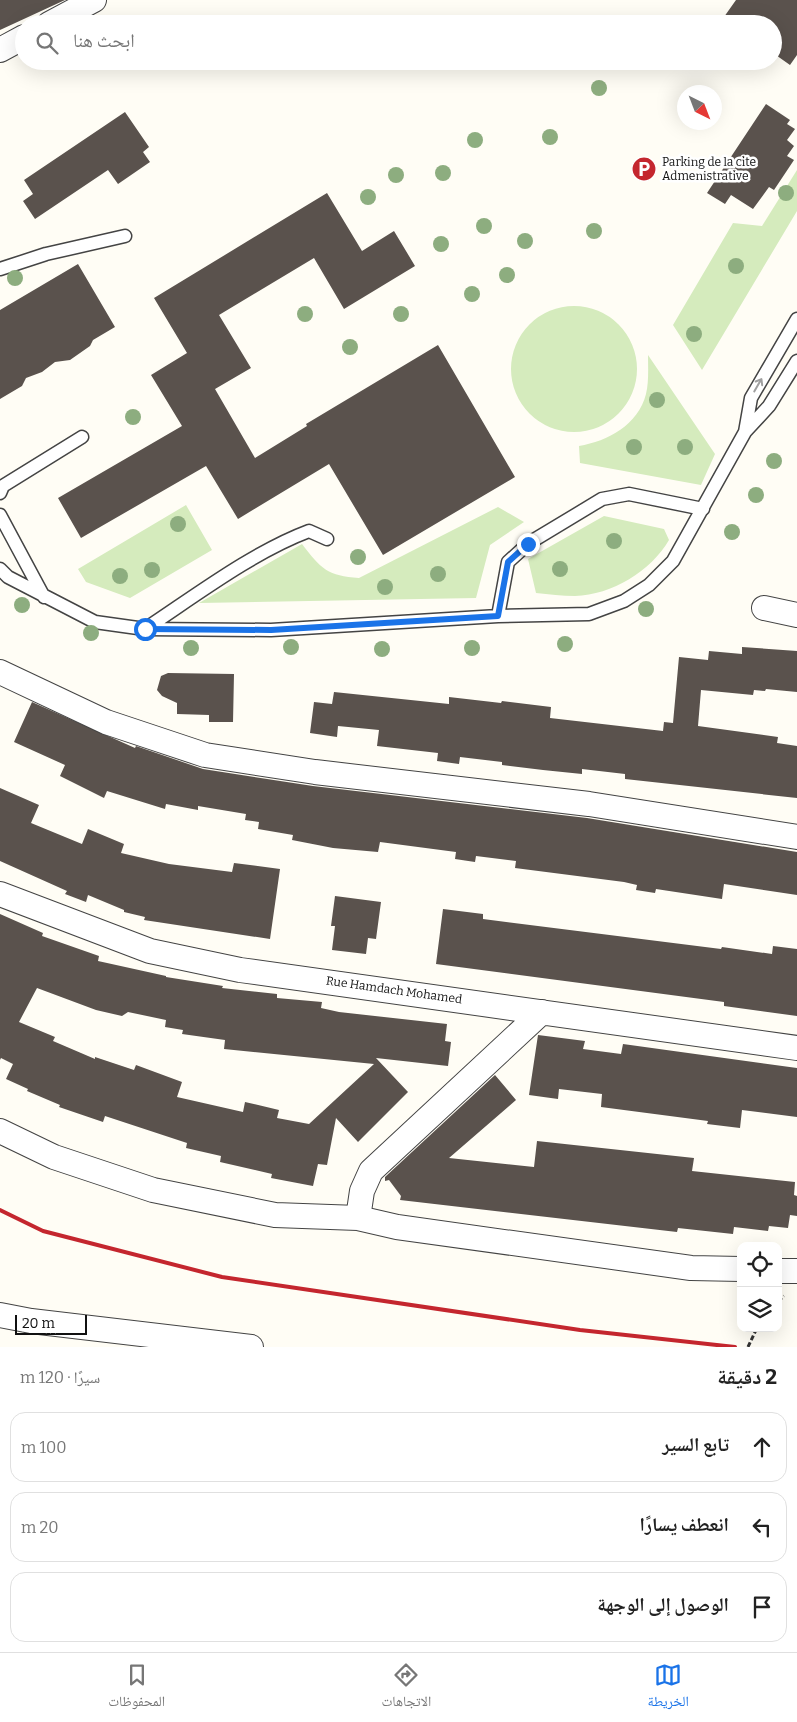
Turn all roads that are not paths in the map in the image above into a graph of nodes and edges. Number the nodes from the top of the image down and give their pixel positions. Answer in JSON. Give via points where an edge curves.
{"nodes":[{"id":1,"x":94,"y":0,"type":"edge"},
{"id":2,"x":66,"y":15,"type":"edge"},
{"id":3,"x":15,"y":42,"type":"edge"},
{"id":4,"x":0,"y":50,"type":"edge"},
{"id":5,"x":125,"y":236,"type":"dead end"},
{"id":6,"x":0,"y":270,"type":"edge"},
{"id":7,"x":797,"y":319,"type":"edge"},
{"id":8,"x":797,"y":361,"type":"edge"},
{"id":9,"x":746,"y":432,"type":"junction"},
{"id":10,"x":82,"y":437,"type":"dead end"},
{"id":11,"x":0,"y":493,"type":"edge"},
{"id":12,"x":703,"y":509,"type":"junction"},
{"id":13,"x":0,"y":515,"type":"edge"},
{"id":14,"x":327,"y":539,"type":"dead end"},
{"id":15,"x":0,"y":568,"type":"edge"},
{"id":16,"x":44,"y":597,"type":"junction"},
{"id":17,"x":764,"y":608,"type":"dead end"},
{"id":18,"x":498,"y":616,"type":"junction"},
{"id":19,"x":797,"y":616,"type":"edge"},
{"id":20,"x":145,"y":629,"type":"junction"},
{"id":21,"x":0,"y":672,"type":"edge"},
{"id":22,"x":797,"y":837,"type":"edge"},
{"id":23,"x":0,"y":894,"type":"edge"},
{"id":24,"x":542,"y":1012,"type":"junction"},
{"id":25,"x":797,"y":1048,"type":"edge"},
{"id":26,"x":0,"y":1131,"type":"edge"},
{"id":27,"x":358,"y":1218,"type":"junction"},
{"id":28,"x":737,"y":1269,"type":"edge"},
{"id":29,"x":782,"y":1270,"type":"edge"},
{"id":30,"x":797,"y":1271,"type":"edge"},
{"id":31,"x":0,"y":1315,"type":"edge"},
{"id":32,"x":125,"y":1340,"type":"edge"},
{"id":33,"x":251,"y":1347,"type":"edge"}],
"edges":[{"from":1,"to":2,"type":"street"},
{"from":3,"to":4,"type":"street"},
{"from":5,"to":6,"type":"lane","via":[[46,254]]},
{"from":9,"to":7,"type":"lane","one_way":true,"via":[[751,398]]},
{"from":8,"to":9,"type":"lane","via":[[769,406]]},
{"from":9,"to":12,"type":"lane"},
{"from":10,"to":11,"type":"lane","via":[[3,486]]},
{"from":12,"to":18,"type":"lane","via":[[673,561],[649,585],[624,601],[589,614]]},
{"from":12,"to":18,"type":"lane","via":[[629,494],[602,499],[528,544],[508,562]]},
{"from":13,"to":16,"type":"lane"},
{"from":14,"to":20,"type":"lane","via":[[309,531],[290,538]]},
{"from":15,"to":16,"type":"lane","via":[[8,577]]},
{"from":16,"to":20,"type":"lane","via":[[95,622]]},
{"from":17,"to":19,"type":"street"},
{"from":18,"to":20,"type":"lane","via":[[271,630]]},
{"from":21,"to":22,"type":"street","via":[[106,722],[205,755],[316,772],[589,804]]},
{"from":23,"to":24,"type":"street","name":"Rue Hamdach Mohamed","via":[[150,952],[240,970]]},
{"from":24,"to":25,"type":"street","name":"Rue Hamdach Mohamed"},
{"from":24,"to":27,"type":"street","via":[[371,1171],[362,1191]]},
{"from":26,"to":27,"type":"street","via":[[54,1157],[153,1190],[275,1215]]},
{"from":27,"to":28,"type":"street","via":[[397,1227],[691,1268]]},
{"from":29,"to":30,"type":"street"},
{"from":31,"to":32,"type":"street"},
{"from":32,"to":33,"type":"street"}]}
